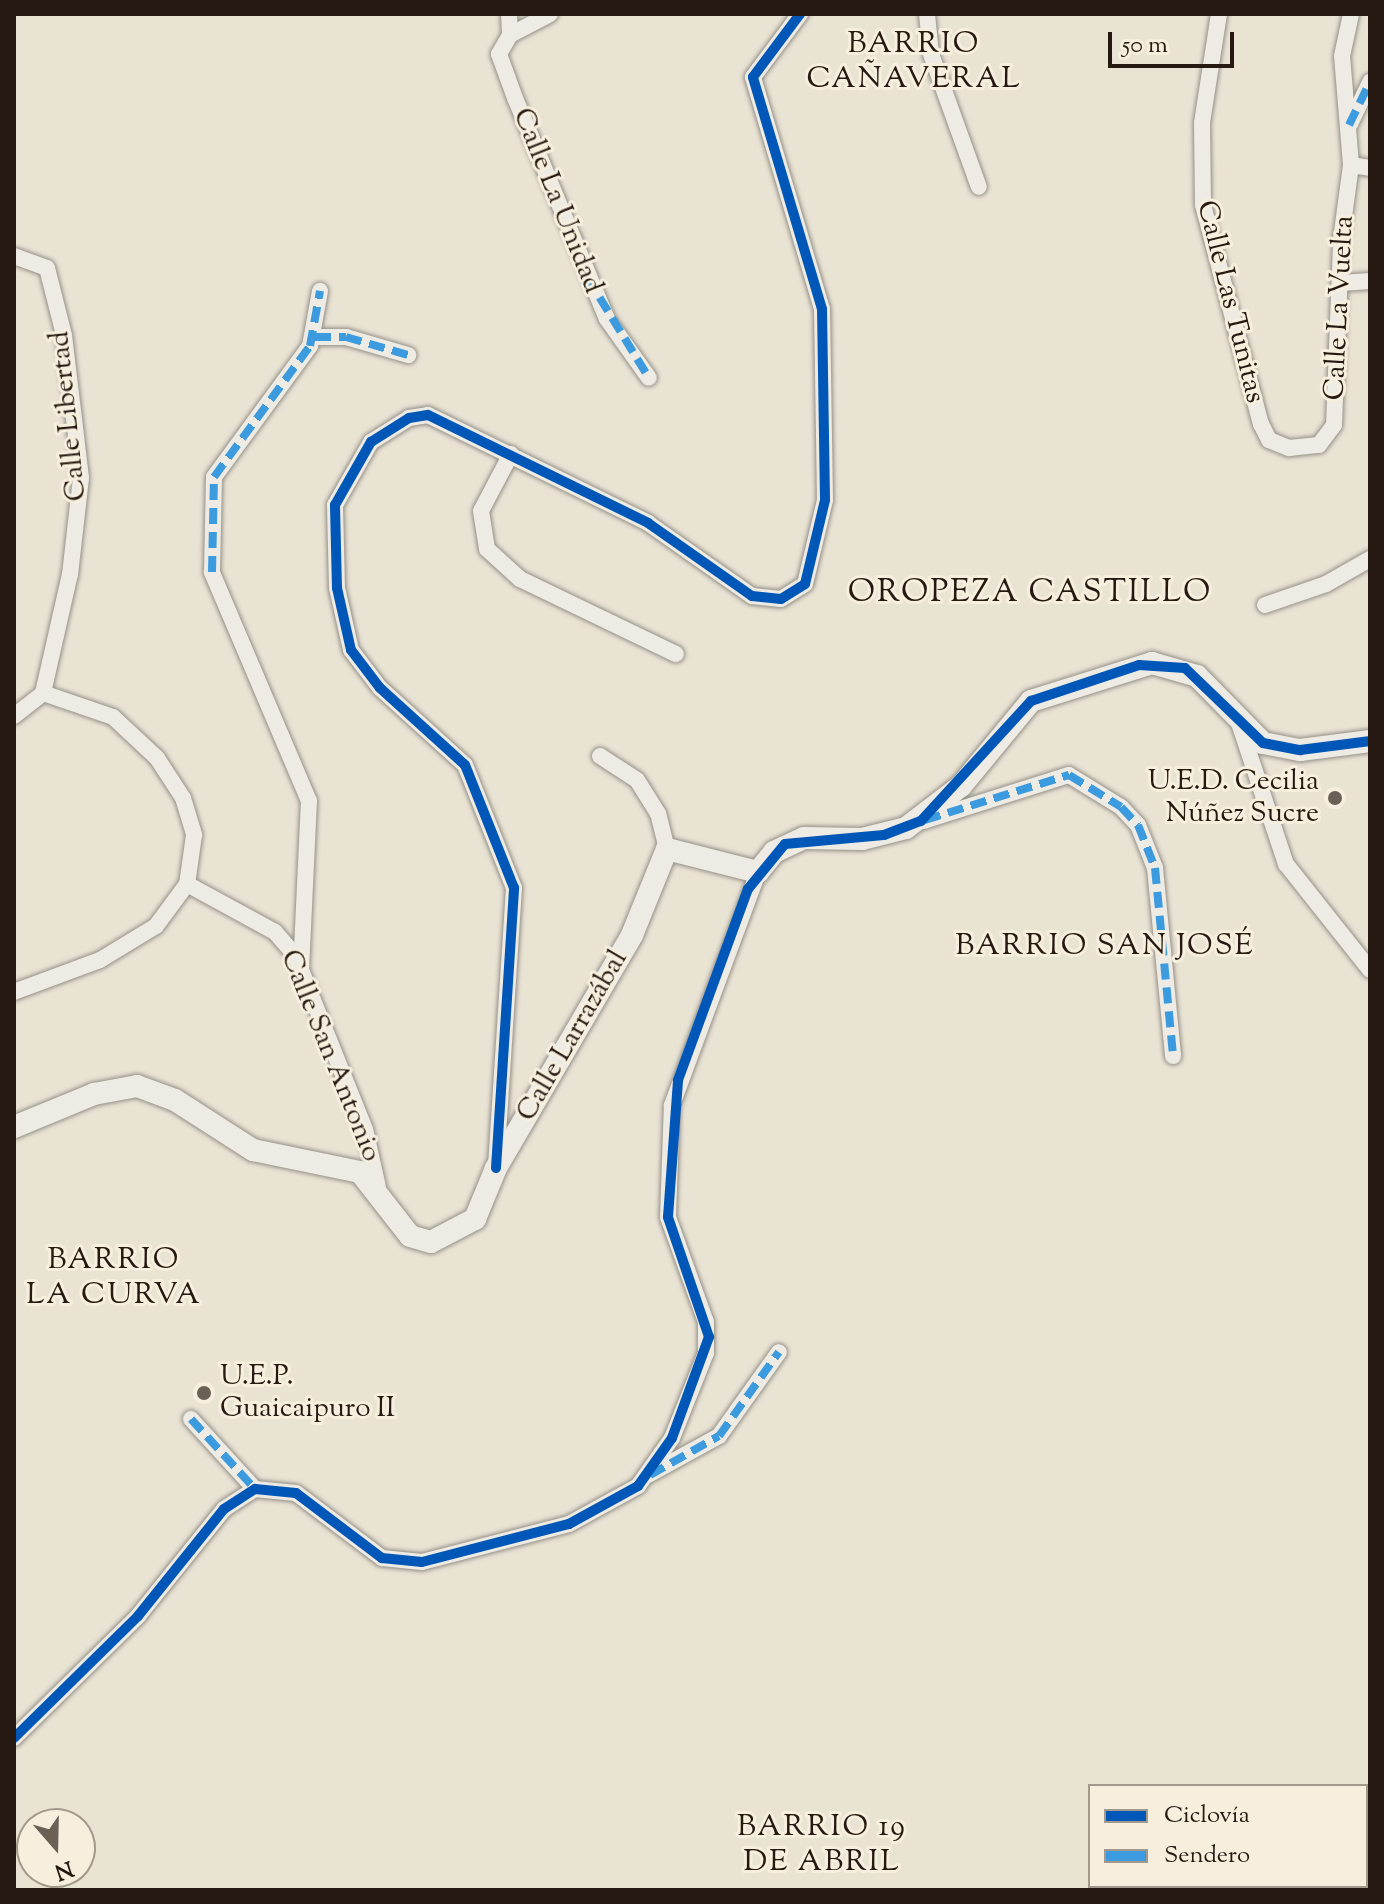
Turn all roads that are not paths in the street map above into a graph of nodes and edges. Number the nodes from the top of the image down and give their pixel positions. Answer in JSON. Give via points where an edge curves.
{"nodes":[{"id":1,"x":509,"y":14,"type":"edge"},
{"id":2,"x":550,"y":14,"type":"edge"},
{"id":3,"x":800,"y":14,"type":"edge"},
{"id":4,"x":927,"y":14,"type":"edge"},
{"id":5,"x":1219,"y":14,"type":"edge"},
{"id":6,"x":1351,"y":14,"type":"edge"},
{"id":7,"x":510,"y":35,"type":"junction"},
{"id":8,"x":1370,"y":82,"type":"edge"},
{"id":9,"x":1349,"y":125,"type":"junction"},
{"id":10,"x":1351,"y":165,"type":"junction"},
{"id":11,"x":1370,"y":168,"type":"edge"},
{"id":12,"x":979,"y":187,"type":"dead end"},
{"id":13,"x":14,"y":256,"type":"edge"},
{"id":14,"x":1370,"y":281,"type":"edge"},
{"id":15,"x":1341,"y":283,"type":"junction"},
{"id":16,"x":320,"y":291,"type":"dead end"},
{"id":17,"x":315,"y":337,"type":"junction"},
{"id":18,"x":408,"y":355,"type":"dead end"},
{"id":19,"x":649,"y":378,"type":"dead end"},
{"id":20,"x":1319,"y":445,"type":"joint"},
{"id":21,"x":511,"y":454,"type":"junction"},
{"id":22,"x":1370,"y":559,"type":"edge"},
{"id":23,"x":1265,"y":605,"type":"dead end"},
{"id":24,"x":676,"y":654,"type":"dead end"},
{"id":25,"x":43,"y":693,"type":"junction"},
{"id":26,"x":14,"y":716,"type":"edge"},
{"id":27,"x":1238,"y":720,"type":"junction"},
{"id":28,"x":1370,"y":741,"type":"edge"},
{"id":29,"x":600,"y":756,"type":"dead end"},
{"id":30,"x":921,"y":821,"type":"junction"},
{"id":31,"x":667,"y":849,"type":"junction"},
{"id":32,"x":758,"y":872,"type":"junction"},
{"id":33,"x":187,"y":884,"type":"junction"},
{"id":34,"x":301,"y":970,"type":"junction"},
{"id":35,"x":1370,"y":970,"type":"edge"},
{"id":36,"x":14,"y":992,"type":"edge"},
{"id":37,"x":1173,"y":1056,"type":"dead end"},
{"id":38,"x":14,"y":1127,"type":"edge"},
{"id":39,"x":496,"y":1168,"type":"junction"},
{"id":40,"x":378,"y":1187,"type":"junction"},
{"id":41,"x":779,"y":1352,"type":"dead end"},
{"id":42,"x":191,"y":1419,"type":"dead end"},
{"id":43,"x":646,"y":1476,"type":"junction"},
{"id":44,"x":255,"y":1489,"type":"junction"},
{"id":45,"x":14,"y":1738,"type":"edge"}],
"edges":[{"from":1,"to":7,"type":"street","name":"Calle La Unidad"},
{"from":2,"to":7,"type":"street"},
{"from":3,"to":21,"type":"street","via":[[753,77],[822,309],[825,500],[818,556],[805,584],[781,599],[752,596],[648,523]]},
{"from":4,"to":12,"type":"street","via":[[931,54]]},
{"from":5,"to":20,"type":"street","name":"Calle Las Tunitas","via":[[1200,151],[1215,267],[1269,440],[1278,447]]},
{"from":6,"to":9,"type":"street","name":"Calle La Vuelta","via":[[1342,56]]},
{"from":7,"to":19,"type":"street","name":"Calle La Unidad","via":[[499,54],[587,277]]},
{"from":8,"to":9,"type":"street"},
{"from":9,"to":10,"type":"street","name":"Calle La Vuelta"},
{"from":10,"to":11,"type":"street"},
{"from":10,"to":15,"type":"street","name":"Calle La Vuelta"},
{"from":13,"to":25,"type":"street","name":"Calle Libertad","via":[[47,268],[64,335],[81,478],[70,574]]},
{"from":14,"to":15,"type":"street"},
{"from":15,"to":20,"type":"street","name":"Calle La Vuelta","via":[[1334,425]]},
{"from":16,"to":17,"type":"street"},
{"from":17,"to":18,"type":"street","via":[[346,337]]},
{"from":17,"to":34,"type":"street","via":[[214,477],[212,572],[309,801]]},
{"from":21,"to":24,"type":"street","via":[[481,511],[487,549],[520,579]]},
{"from":21,"to":39,"type":"street","via":[[442,418],[409,418],[371,442],[348,472],[332,530],[351,650],[380,688],[465,765],[507,862],[516,912]]},
{"from":22,"to":23,"type":"street"},
{"from":25,"to":26,"type":"street"},
{"from":25,"to":33,"type":"street","via":[[113,717],[157,758],[189,814]]},
{"from":27,"to":28,"type":"street","via":[[1263,743],[1300,750]]},
{"from":27,"to":30,"type":"street","via":[[1185,668],[1152,663],[1100,674],[1031,701]]},
{"from":27,"to":35,"type":"street","via":[[1286,864]]},
{"from":29,"to":31,"type":"street","via":[[637,780],[658,813]]},
{"from":30,"to":32,"type":"street","via":[[862,839],[804,838],[785,844]]},
{"from":30,"to":37,"type":"street","via":[[1069,775],[1121,807],[1149,845],[1155,868]]},
{"from":31,"to":32,"type":"street"},
{"from":31,"to":39,"type":"street","name":"Calle Larrazábal","via":[[632,935]]},
{"from":32,"to":43,"type":"street","via":[[672,1105],[668,1217],[709,1337],[672,1438]]},
{"from":33,"to":34,"type":"street","name":"Calle San Antonio","via":[[275,932]]},
{"from":33,"to":36,"type":"street","via":[[137,940]]},
{"from":34,"to":40,"type":"street","name":"Calle San Antonio","via":[[365,1129]]},
{"from":38,"to":40,"type":"street","via":[[94,1094],[137,1086],[175,1100],[253,1150],[342,1166]]},
{"from":39,"to":40,"type":"street","name":"Calle Larrazábal","via":[[475,1219],[431,1242],[400,1226]]},
{"from":41,"to":43,"type":"street","via":[[719,1436]]},
{"from":42,"to":44,"type":"street"},
{"from":43,"to":44,"type":"street","via":[[615,1503],[569,1524],[422,1562],[382,1558],[296,1493]]},
{"from":44,"to":45,"type":"street","via":[[209,1524],[138,1616]]}]}
